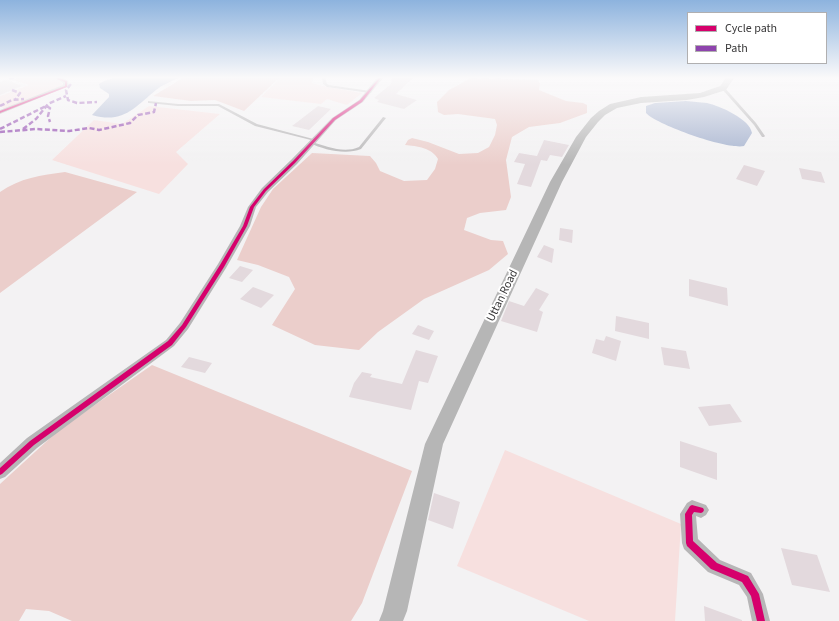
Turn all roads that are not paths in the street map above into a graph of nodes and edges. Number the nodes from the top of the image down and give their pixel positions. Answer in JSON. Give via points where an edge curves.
{"nodes":[{"id":1,"x":13,"y":107,"type":"edge"},
{"id":2,"x":222,"y":107,"type":"edge"},
{"id":3,"x":353,"y":107,"type":"edge"},
{"id":4,"x":613,"y":107,"type":"edge"},
{"id":5,"x":743,"y":107,"type":"edge"},
{"id":6,"x":0,"y":112,"type":"edge"},
{"id":7,"x":384,"y":118,"type":"dead end"},
{"id":8,"x":763,"y":136,"type":"dead end"},
{"id":9,"x":314,"y":142,"type":"junction"},
{"id":10,"x":0,"y":472,"type":"edge"},
{"id":11,"x":701,"y":510,"type":"dead end"},
{"id":12,"x":391,"y":621,"type":"edge"},
{"id":13,"x":761,"y":621,"type":"edge"}],
"edges":[{"from":1,"to":6,"type":"street"},
{"from":2,"to":9,"type":"lane","via":[[256,126]]},
{"from":3,"to":9,"type":"street","via":[[334,119]]},
{"from":4,"to":12,"type":"main road","name":"Uttan Road","via":[[602,114],[577,143],[556,182],[434,444]]},
{"from":5,"to":8,"type":"lane"},
{"from":7,"to":9,"type":"lane","via":[[356,150],[346,152]]},
{"from":9,"to":10,"type":"street","via":[[265,190],[252,207],[245,226],[222,266],[184,326],[170,343],[32,443]]},
{"from":11,"to":13,"type":"street","via":[[692,508],[688,514],[690,543],[714,566],[745,579],[755,594]]}]}
